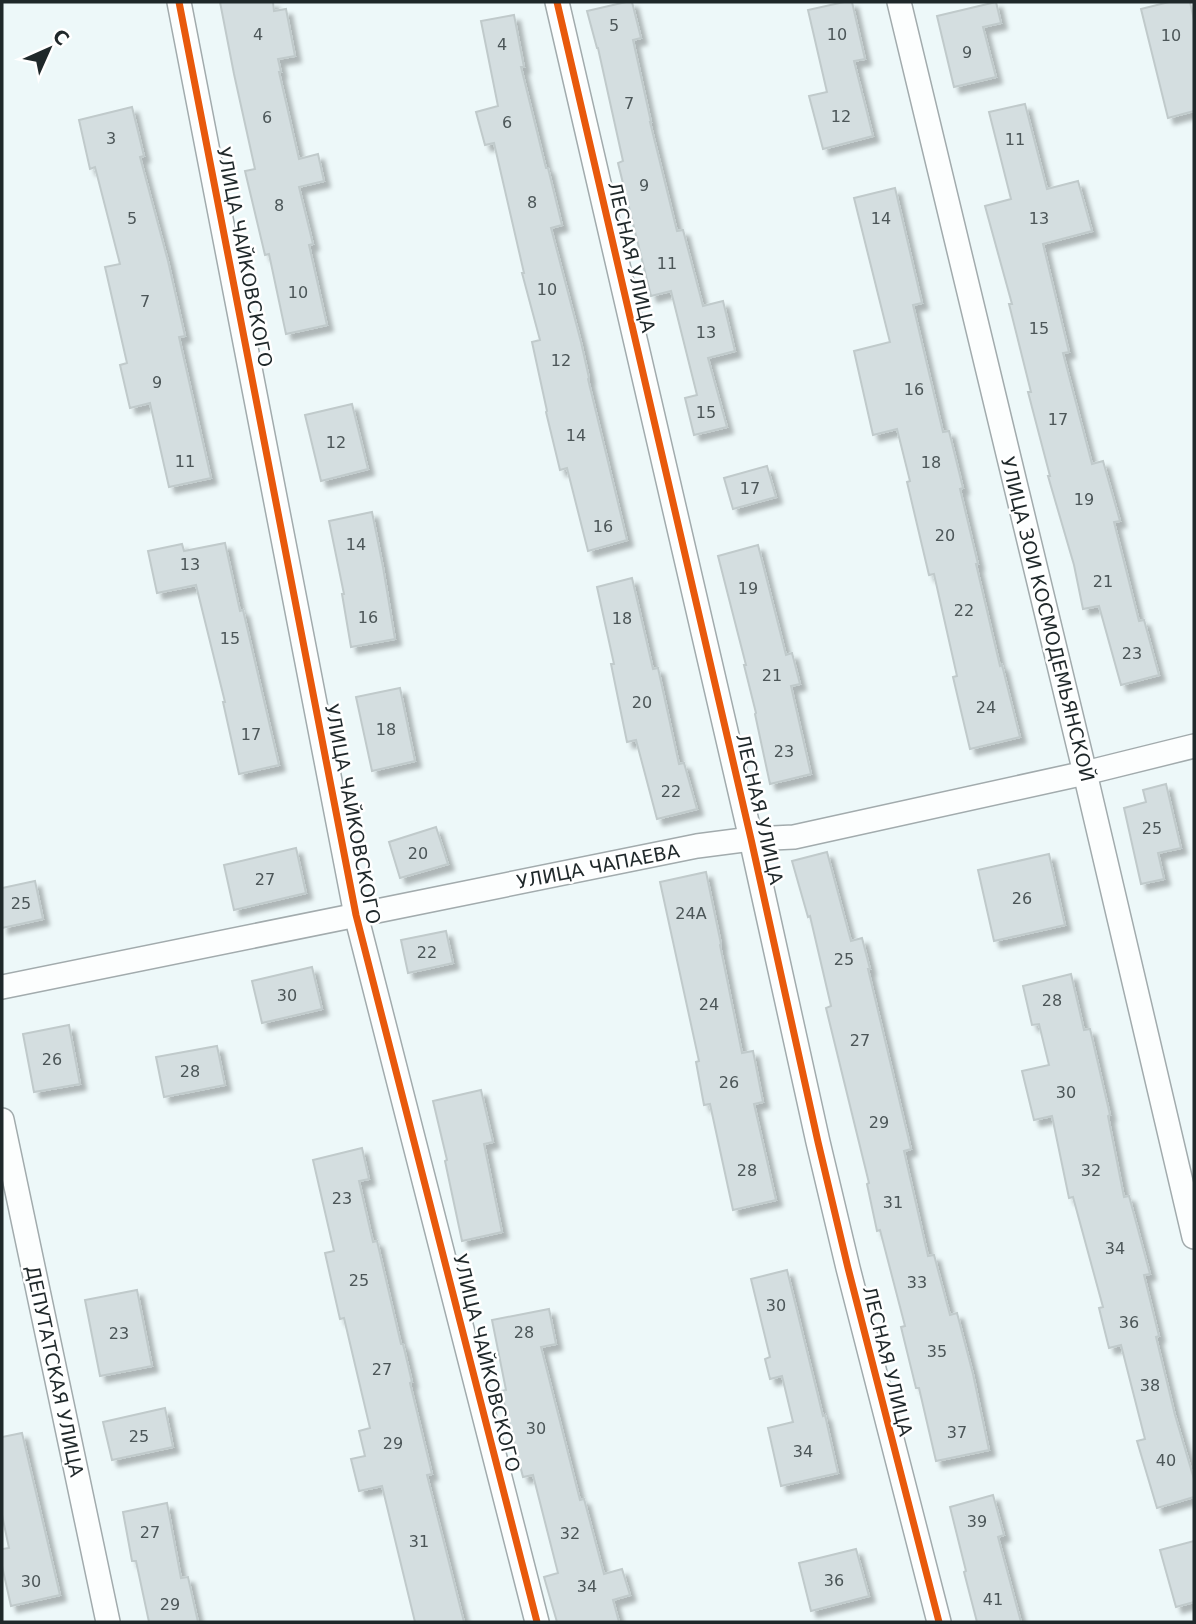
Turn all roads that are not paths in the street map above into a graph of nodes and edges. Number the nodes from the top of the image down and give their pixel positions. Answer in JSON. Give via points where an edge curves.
{"nodes":[{"id":1,"x":179,"y":2,"type":"edge"},
{"id":2,"x":557,"y":2,"type":"edge"},
{"id":3,"x":899,"y":2,"type":"edge"},
{"id":4,"x":1194,"y":746,"type":"edge"},
{"id":5,"x":1085,"y":773,"type":"junction"},
{"id":6,"x":751,"y":839,"type":"junction"},
{"id":7,"x":356,"y":915,"type":"junction"},
{"id":8,"x":2,"y":987,"type":"edge"},
{"id":9,"x":2,"y":1120,"type":"edge"},
{"id":10,"x":1194,"y":1237,"type":"edge"},
{"id":11,"x":108,"y":1622,"type":"edge"},
{"id":12,"x":537,"y":1622,"type":"edge"},
{"id":13,"x":939,"y":1622,"type":"edge"}],
"edges":[{"from":1,"to":7,"type":"street","name":"УЛИЦА ЧАЙКОВСКОГО"},
{"from":2,"to":6,"type":"street","name":"ЛЕСНАЯ УЛИЦА"},
{"from":3,"to":5,"type":"street","name":"УЛИЦА ЗОИ КОСМОДЕМЬЯНСКОЙ"},
{"from":4,"to":5,"type":"street","name":"УЛИЦА ЧАПАЕВА"},
{"from":5,"to":6,"type":"street","name":"УЛИЦА ЧАПАЕВА","via":[[794,837]]},
{"from":5,"to":10,"type":"street","name":"УЛИЦА ЗОИ КОСМОДЕМЬЯНСКОЙ"},
{"from":6,"to":7,"type":"street","name":"УЛИЦА ЧАПАЕВА"},
{"from":6,"to":13,"type":"street","name":"ЛЕСНАЯ УЛИЦА","via":[[839,1231]]},
{"from":7,"to":8,"type":"street","name":"УЛИЦА ЧАПАЕВА"},
{"from":7,"to":12,"type":"street","name":"УЛИЦА ЧАЙКОВСКОГО"},
{"from":9,"to":11,"type":"street","name":"ДЕПУТАТСКАЯ УЛИЦА"}]}
